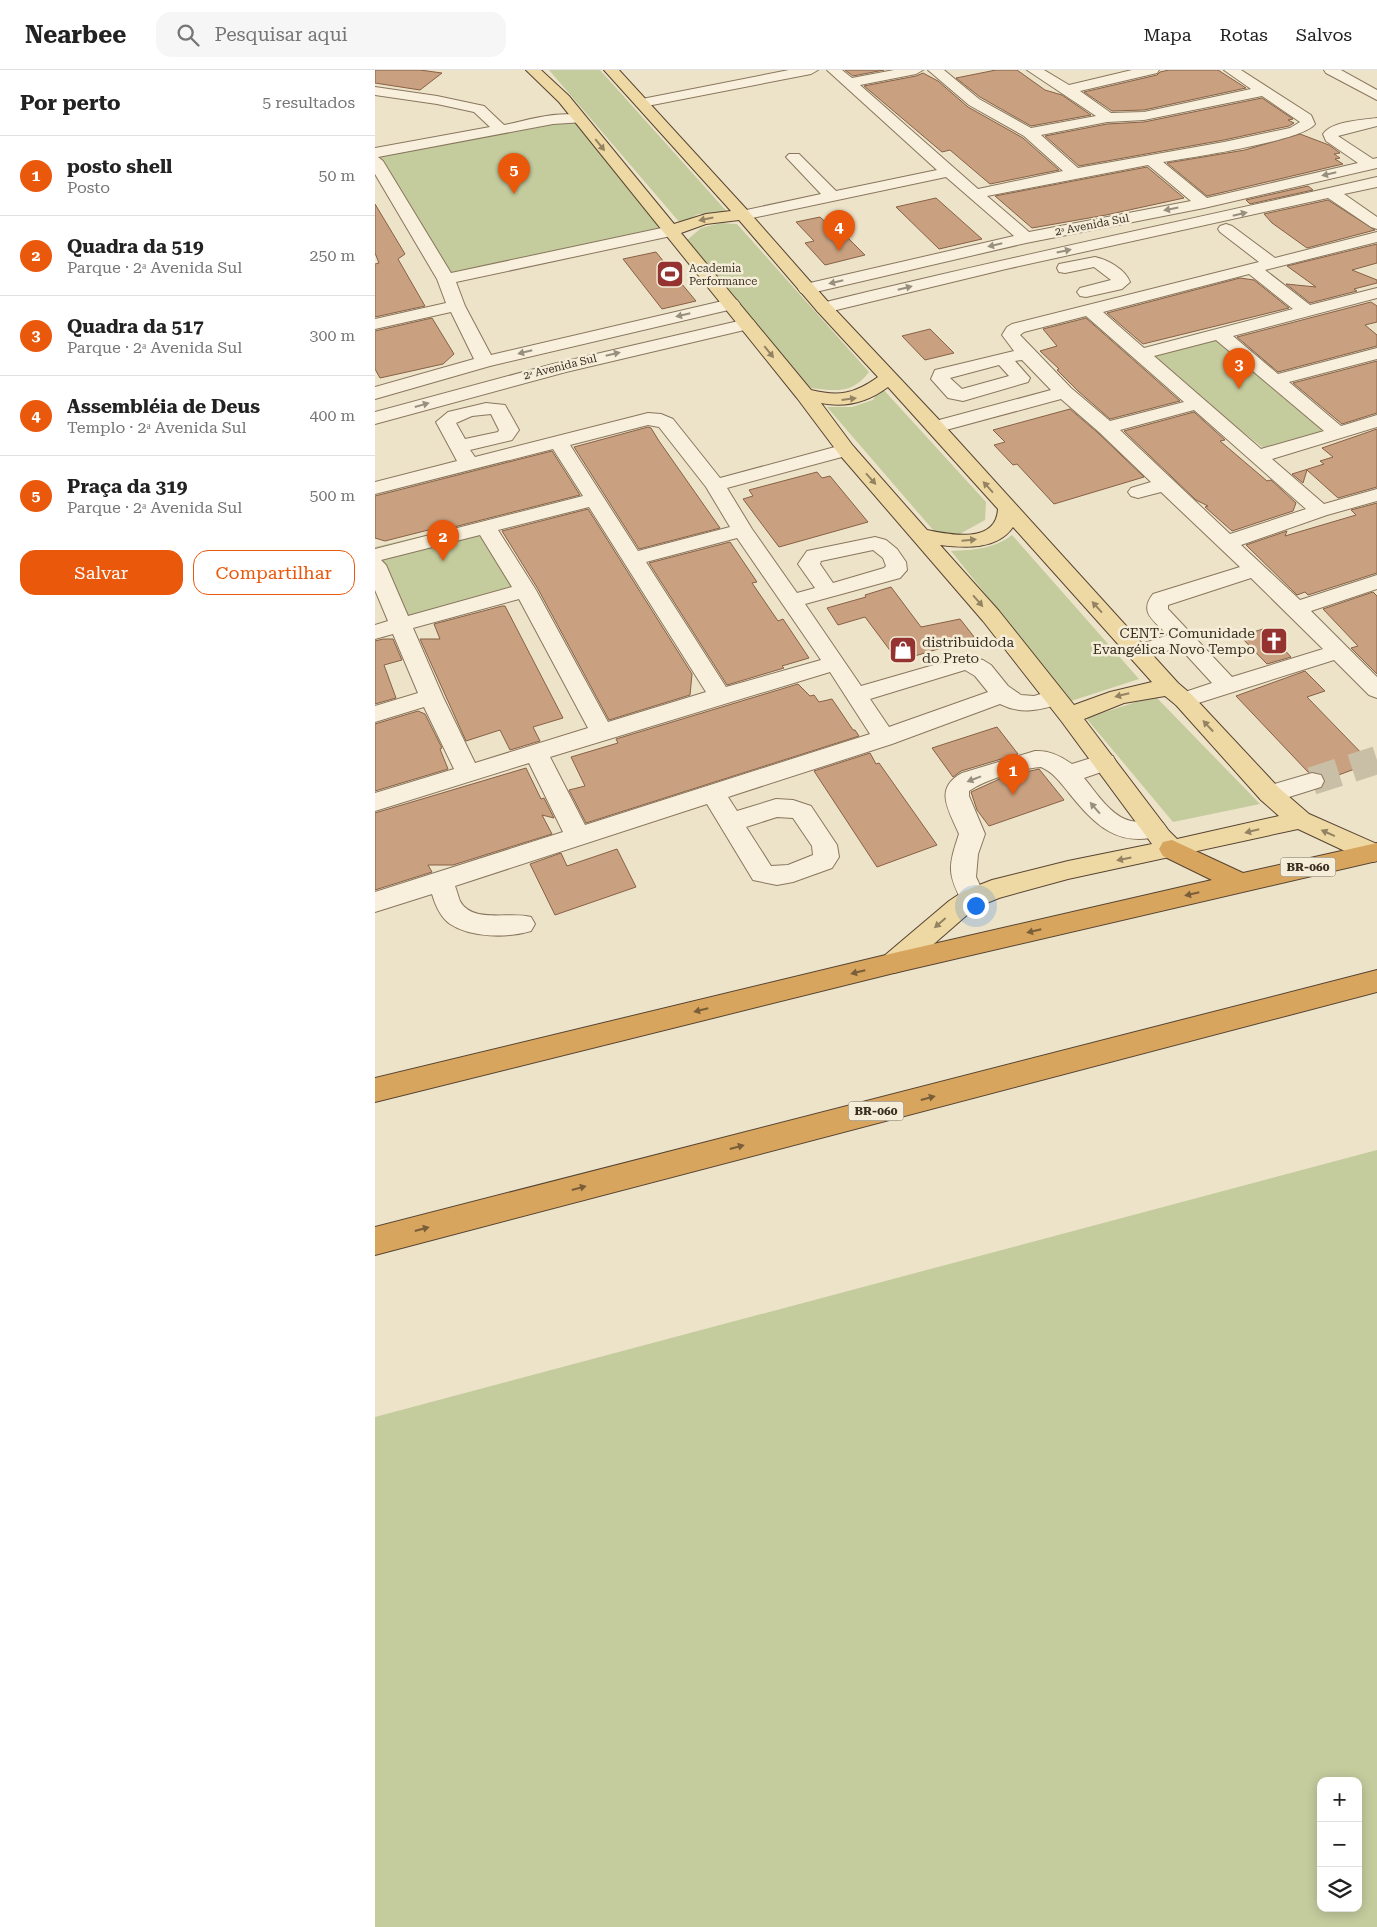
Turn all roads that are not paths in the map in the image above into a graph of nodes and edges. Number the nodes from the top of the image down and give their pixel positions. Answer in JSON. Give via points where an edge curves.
{"nodes":[{"id":1,"x":533,"y":70,"type":"edge"},
{"id":2,"x":611,"y":70,"type":"edge"},
{"id":3,"x":811,"y":70,"type":"edge"},
{"id":4,"x":834,"y":70,"type":"edge"},
{"id":5,"x":916,"y":70,"type":"edge"},
{"id":6,"x":935,"y":70,"type":"edge"},
{"id":7,"x":1034,"y":70,"type":"edge"},
{"id":8,"x":1153,"y":70,"type":"edge"},
{"id":9,"x":1231,"y":70,"type":"edge"},
{"id":10,"x":1331,"y":70,"type":"edge"},
{"id":11,"x":1111,"y":74,"type":"edge"},
{"id":12,"x":849,"y":83,"type":"junction"},
{"id":13,"x":1068,"y":90,"type":"junction"},
{"id":14,"x":1264,"y":90,"type":"junction"},
{"id":15,"x":375,"y":91,"type":"edge"},
{"id":16,"x":1377,"y":96,"type":"edge"},
{"id":17,"x":642,"y":103,"type":"junction"},
{"id":18,"x":576,"y":116,"type":"junction"},
{"id":19,"x":1107,"y":118,"type":"junction"},
{"id":20,"x":1377,"y":122,"type":"edge"},
{"id":21,"x":501,"y":130,"type":"junction"},
{"id":22,"x":1029,"y":133,"type":"junction"},
{"id":23,"x":375,"y":153,"type":"edge"},
{"id":24,"x":794,"y":158,"type":"dead end"},
{"id":25,"x":1150,"y":160,"type":"junction"},
{"id":26,"x":1373,"y":163,"type":"edge"},
{"id":27,"x":377,"y":170,"type":"edge"},
{"id":28,"x":949,"y":172,"type":"junction"},
{"id":29,"x":1075,"y":173,"type":"junction"},
{"id":30,"x":1377,"y":182,"type":"edge"},
{"id":31,"x":1377,"y":193,"type":"edge"},
{"id":32,"x":976,"y":194,"type":"junction"},
{"id":33,"x":1337,"y":197,"type":"junction"},
{"id":34,"x":845,"y":198,"type":"junction"},
{"id":35,"x":1204,"y":202,"type":"junction"},
{"id":36,"x":743,"y":216,"type":"junction"},
{"id":37,"x":1375,"y":221,"type":"edge"},
{"id":38,"x":1226,"y":230,"type":"dead end"},
{"id":39,"x":671,"y":231,"type":"junction"},
{"id":40,"x":1377,"y":237,"type":"edge"},
{"id":41,"x":1026,"y":238,"type":"junction"},
{"id":42,"x":1038,"y":257,"type":"junction"},
{"id":43,"x":1272,"y":264,"type":"junction"},
{"id":44,"x":1253,"y":269,"type":"junction"},
{"id":45,"x":1056,"y":271,"type":"junction"},
{"id":46,"x":446,"y":279,"type":"junction"},
{"id":47,"x":807,"y":289,"type":"junction"},
{"id":48,"x":1376,"y":293,"type":"edge"},
{"id":49,"x":1092,"y":303,"type":"junction"},
{"id":50,"x":731,"y":304,"type":"junction"},
{"id":51,"x":456,"y":306,"type":"junction"},
{"id":52,"x":824,"y":308,"type":"junction"},
{"id":53,"x":1305,"y":310,"type":"junction"},
{"id":54,"x":375,"y":324,"type":"edge"},
{"id":55,"x":747,"y":324,"type":"junction"},
{"id":56,"x":1220,"y":334,"type":"junction"},
{"id":57,"x":1027,"y":353,"type":"junction"},
{"id":58,"x":1377,"y":353,"type":"edge"},
{"id":59,"x":1142,"y":354,"type":"junction"},
{"id":60,"x":1003,"y":359,"type":"dead end"},
{"id":61,"x":485,"y":362,"type":"junction"},
{"id":62,"x":888,"y":378,"type":"junction"},
{"id":63,"x":1276,"y":380,"type":"junction"},
{"id":64,"x":1064,"y":392,"type":"junction"},
{"id":65,"x":375,"y":393,"type":"edge"},
{"id":66,"x":804,"y":394,"type":"junction"},
{"id":67,"x":1197,"y":404,"type":"junction"},
{"id":68,"x":375,"y":418,"type":"edge"},
{"id":69,"x":1377,"y":421,"type":"edge"},
{"id":70,"x":935,"y":427,"type":"junction"},
{"id":71,"x":1106,"y":428,"type":"junction"},
{"id":72,"x":1338,"y":433,"type":"junction"},
{"id":73,"x":559,"y":443,"type":"junction"},
{"id":74,"x":460,"y":446,"type":"dead end"},
{"id":75,"x":846,"y":450,"type":"junction"},
{"id":76,"x":1257,"y":457,"type":"junction"},
{"id":77,"x":469,"y":465,"type":"junction"},
{"id":78,"x":1164,"y":484,"type":"junction"},
{"id":79,"x":715,"y":485,"type":"junction"},
{"id":80,"x":375,"y":488,"type":"edge"},
{"id":81,"x":1138,"y":492,"type":"dead end"},
{"id":82,"x":1377,"y":495,"type":"edge"},
{"id":83,"x":596,"y":499,"type":"junction"},
{"id":84,"x":1008,"y":509,"type":"junction"},
{"id":85,"x":1320,"y":512,"type":"junction"},
{"id":86,"x":486,"y":528,"type":"junction"},
{"id":87,"x":742,"y":530,"type":"junction"},
{"id":88,"x":921,"y":535,"type":"junction"},
{"id":89,"x":1225,"y":543,"type":"junction"},
{"id":90,"x":375,"y":555,"type":"edge"},
{"id":91,"x":634,"y":559,"type":"junction"},
{"id":92,"x":375,"y":565,"type":"edge"},
{"id":93,"x":1253,"y":570,"type":"junction"},
{"id":94,"x":1377,"y":582,"type":"edge"},
{"id":95,"x":525,"y":590,"type":"junction"},
{"id":96,"x":828,"y":591,"type":"dead end"},
{"id":97,"x":792,"y":601,"type":"junction"},
{"id":98,"x":1296,"y":609,"type":"junction"},
{"id":99,"x":401,"y":624,"type":"junction"},
{"id":100,"x":375,"y":632,"type":"edge"},
{"id":101,"x":1183,"y":638,"type":"junction"},
{"id":102,"x":1337,"y":652,"type":"junction"},
{"id":103,"x":1138,"y":653,"type":"junction"},
{"id":104,"x":835,"y":663,"type":"junction"},
{"id":105,"x":1374,"y":683,"type":"edge"},
{"id":106,"x":1228,"y":687,"type":"junction"},
{"id":107,"x":1177,"y":694,"type":"junction"},
{"id":108,"x":855,"y":695,"type":"junction"},
{"id":109,"x":1001,"y":695,"type":"junction"},
{"id":110,"x":720,"y":696,"type":"junction"},
{"id":111,"x":431,"y":697,"type":"junction"},
{"id":112,"x":1054,"y":698,"type":"junction"},
{"id":113,"x":375,"y":714,"type":"edge"},
{"id":114,"x":1070,"y":716,"type":"junction"},
{"id":115,"x":602,"y":732,"type":"junction"},
{"id":116,"x":884,"y":738,"type":"junction"},
{"id":117,"x":536,"y":753,"type":"junction"},
{"id":118,"x":1105,"y":762,"type":"junction"},
{"id":119,"x":468,"y":774,"type":"junction"},
{"id":120,"x":1067,"y":775,"type":"junction"},
{"id":121,"x":1312,"y":781,"type":"tunnel mouth"},
{"id":122,"x":713,"y":793,"type":"junction"},
{"id":123,"x":1270,"y":794,"type":"junction"},
{"id":124,"x":375,"y":802,"type":"edge"},
{"id":125,"x":1299,"y":820,"type":"junction"},
{"id":126,"x":732,"y":822,"type":"dead end"},
{"id":127,"x":1154,"y":829,"type":"junction"},
{"id":128,"x":578,"y":836,"type":"junction"},
{"id":129,"x":1172,"y":849,"type":"junction"},
{"id":130,"x":1375,"y":852,"type":"edge"},
{"id":131,"x":440,"y":880,"type":"junction"},
{"id":132,"x":1239,"y":883,"type":"junction"},
{"id":133,"x":973,"y":898,"type":"junction"},
{"id":134,"x":375,"y":902,"type":"edge"},
{"id":135,"x":522,"y":924,"type":"dead end"},
{"id":136,"x":894,"y":963,"type":"junction"},
{"id":137,"x":1377,"y":981,"type":"edge"},
{"id":138,"x":375,"y":1090,"type":"edge"},
{"id":139,"x":375,"y":1241,"type":"edge"}],
"edges":[{"from":1,"to":18,"type":"main road"},
{"from":2,"to":17,"type":"main road"},
{"from":3,"to":17,"type":"street","via":[[707,83]]},
{"from":4,"to":12,"type":"street"},
{"from":5,"to":12,"type":"street"},
{"from":6,"to":22,"type":"street","via":[[974,102]]},
{"from":7,"to":13,"type":"street"},
{"from":8,"to":11,"type":"street"},
{"from":9,"to":14,"type":"street"},
{"from":10,"to":16,"type":"street"},
{"from":11,"to":13,"type":"street"},
{"from":12,"to":28,"type":"street"},
{"from":13,"to":19,"type":"street"},
{"from":14,"to":19,"type":"street","via":[[1144,116]]},
{"from":14,"to":25,"type":"street","via":[[1306,118],[1308,124],[1295,131]]},
{"from":15,"to":21,"type":"street","via":[[479,110]]},
{"from":17,"to":36,"type":"main road"},
{"from":18,"to":21,"type":"street"},
{"from":18,"to":39,"type":"main road","one_way":true},
{"from":19,"to":22,"type":"street"},
{"from":20,"to":26,"type":"street","via":[[1330,134],[1331,138]]},
{"from":21,"to":23,"type":"street"},
{"from":22,"to":29,"type":"street"},
{"from":24,"to":34,"type":"street"},
{"from":25,"to":29,"type":"street"},
{"from":25,"to":35,"type":"street"},
{"from":26,"to":35,"type":"street","name":"2ᵃ Avenida Sul","one_way":true},
{"from":27,"to":46,"type":"street"},
{"from":28,"to":32,"type":"street"},
{"from":28,"to":34,"type":"street"},
{"from":29,"to":32,"type":"street"},
{"from":30,"to":33,"type":"street","name":"2ᵃ Avenida Sul"},
{"from":31,"to":33,"type":"street"},
{"from":32,"to":41,"type":"street"},
{"from":33,"to":37,"type":"street"},
{"from":42,"to":33,"type":"street","name":"2ᵃ Avenida Sul","one_way":true},
{"from":34,"to":36,"type":"street"},
{"from":35,"to":41,"type":"street","name":"2ᵃ Avenida Sul","one_way":true},
{"from":36,"to":39,"type":"main road","one_way":true,"via":[[704,219]]},
{"from":36,"to":47,"type":"main road"},
{"from":38,"to":43,"type":"street"},
{"from":39,"to":46,"type":"street","via":[[570,260]]},
{"from":39,"to":50,"type":"main road"},
{"from":40,"to":43,"type":"street"},
{"from":41,"to":47,"type":"street","name":"2ᵃ Avenida Sul","one_way":true},
{"from":42,"to":45,"type":"street"},
{"from":52,"to":42,"type":"street","name":"2ᵃ Avenida Sul","one_way":true},
{"from":43,"to":44,"type":"street"},
{"from":44,"to":49,"type":"street"},
{"from":44,"to":53,"type":"street"},
{"from":45,"to":49,"type":"street"},
{"from":45,"to":49,"type":"street","via":[[1100,262],[1121,280]]},
{"from":46,"to":51,"type":"street"},
{"from":47,"to":52,"type":"main road"},
{"from":48,"to":53,"type":"street"},
{"from":49,"to":57,"type":"street","via":[[1013,331],[1011,335]]},
{"from":49,"to":59,"type":"street"},
{"from":50,"to":55,"type":"main road"},
{"from":50,"to":61,"type":"street","name":"2ᵃ Avenida Sul","one_way":true},
{"from":51,"to":54,"type":"street"},
{"from":51,"to":61,"type":"street"},
{"from":52,"to":62,"type":"main road"},
{"from":53,"to":56,"type":"street"},
{"from":55,"to":66,"type":"main road","one_way":true},
{"from":68,"to":55,"type":"street","name":"2ᵃ Avenida Sul","one_way":true,"via":[[551,369]]},
{"from":56,"to":59,"type":"street"},
{"from":56,"to":63,"type":"street"},
{"from":57,"to":60,"type":"street"},
{"from":57,"to":64,"type":"street"},
{"from":58,"to":63,"type":"street"},
{"from":59,"to":67,"type":"street"},
{"from":61,"to":65,"type":"street","name":"2ᵃ Avenida Sul"},
{"from":66,"to":62,"type":"main road","one_way":true,"via":[[834,400],[860,397]]},
{"from":62,"to":70,"type":"main road"},
{"from":63,"to":72,"type":"street"},
{"from":64,"to":70,"type":"street"},
{"from":64,"to":71,"type":"street"},
{"from":66,"to":75,"type":"main road"},
{"from":67,"to":71,"type":"street"},
{"from":67,"to":76,"type":"street"},
{"from":69,"to":72,"type":"street"},
{"from":84,"to":70,"type":"main road","one_way":true},
{"from":71,"to":78,"type":"street"},
{"from":72,"to":76,"type":"street"},
{"from":73,"to":77,"type":"street"},
{"from":73,"to":79,"type":"street","via":[[655,419],[667,423],[691,440]]},
{"from":73,"to":83,"type":"street"},
{"from":74,"to":77,"type":"street"},
{"from":75,"to":79,"type":"street"},
{"from":75,"to":88,"type":"main road","one_way":true},
{"from":76,"to":85,"type":"street"},
{"from":77,"to":80,"type":"street"},
{"from":78,"to":81,"type":"street"},
{"from":78,"to":89,"type":"street"},
{"from":79,"to":87,"type":"street"},
{"from":82,"to":85,"type":"street"},
{"from":83,"to":86,"type":"street"},
{"from":83,"to":91,"type":"street"},
{"from":88,"to":84,"type":"main road","one_way":true,"via":[[961,541],[983,539],[1005,525]]},
{"from":103,"to":84,"type":"main road","one_way":true},
{"from":85,"to":89,"type":"street"},
{"from":86,"to":90,"type":"street"},
{"from":86,"to":95,"type":"street"},
{"from":87,"to":91,"type":"street"},
{"from":87,"to":97,"type":"street"},
{"from":88,"to":112,"type":"main road","one_way":true,"via":[[991,616]]},
{"from":89,"to":93,"type":"street"},
{"from":91,"to":110,"type":"street"},
{"from":92,"to":99,"type":"street"},
{"from":93,"to":98,"type":"street"},
{"from":93,"to":101,"type":"street","via":[[1161,599],[1157,610]]},
{"from":94,"to":98,"type":"street"},
{"from":95,"to":99,"type":"street"},
{"from":95,"to":115,"type":"street"},
{"from":96,"to":97,"type":"street"},
{"from":97,"to":104,"type":"street"},
{"from":98,"to":102,"type":"street"},
{"from":99,"to":100,"type":"street"},
{"from":99,"to":111,"type":"street"},
{"from":101,"to":103,"type":"street"},
{"from":101,"to":106,"type":"street"},
{"from":102,"to":105,"type":"street"},
{"from":102,"to":106,"type":"street"},
{"from":103,"to":107,"type":"main road"},
{"from":104,"to":108,"type":"street"},
{"from":104,"to":110,"type":"street"},
{"from":106,"to":107,"type":"street"},
{"from":107,"to":114,"type":"main road","one_way":true,"via":[[1119,695]]},
{"from":123,"to":107,"type":"main road","one_way":true},
{"from":108,"to":109,"type":"street","via":[[965,663],[978,666]]},
{"from":108,"to":116,"type":"street"},
{"from":109,"to":112,"type":"street","via":[[1027,704]]},
{"from":109,"to":116,"type":"street"},
{"from":110,"to":115,"type":"street"},
{"from":111,"to":113,"type":"street"},
{"from":111,"to":119,"type":"street"},
{"from":112,"to":114,"type":"main road"},
{"from":114,"to":118,"type":"main road"},
{"from":115,"to":117,"type":"street"},
{"from":116,"to":122,"type":"street"},
{"from":117,"to":119,"type":"street"},
{"from":117,"to":128,"type":"street"},
{"from":118,"to":120,"type":"street"},
{"from":118,"to":127,"type":"main road"},
{"from":119,"to":124,"type":"street"},
{"from":127,"to":120,"type":"street","one_way":true,"via":[[1123,828],[1110,822]]},
{"from":120,"to":133,"type":"street","one_way":true,"via":[[1052,762],[1040,759],[971,779],[959,788],[958,799],[972,834],[965,854],[963,877]]},
{"from":121,"to":123,"type":"street"},
{"from":122,"to":126,"type":"street"},
{"from":122,"to":128,"type":"street"},
{"from":123,"to":125,"type":"main road"},
{"from":125,"to":129,"type":"main road","one_way":true},
{"from":130,"to":125,"type":"main road","one_way":true},
{"from":127,"to":129,"type":"main road"},
{"from":128,"to":131,"type":"street"},
{"from":129,"to":132,"type":"highway"},
{"from":129,"to":133,"type":"main road","one_way":true,"via":[[1068,870]]},
{"from":130,"to":132,"type":"highway","number":"BR-060"},
{"from":131,"to":134,"type":"street"},
{"from":131,"to":135,"type":"street","via":[[451,910],[465,919],[485,924]]},
{"from":132,"to":136,"type":"highway","number":"BR-060","one_way":true},
{"from":133,"to":136,"type":"main road","one_way":true},
{"from":136,"to":138,"type":"highway","number":"BR-060","one_way":true},
{"from":139,"to":137,"type":"highway","number":"BR-060","one_way":true}]}
